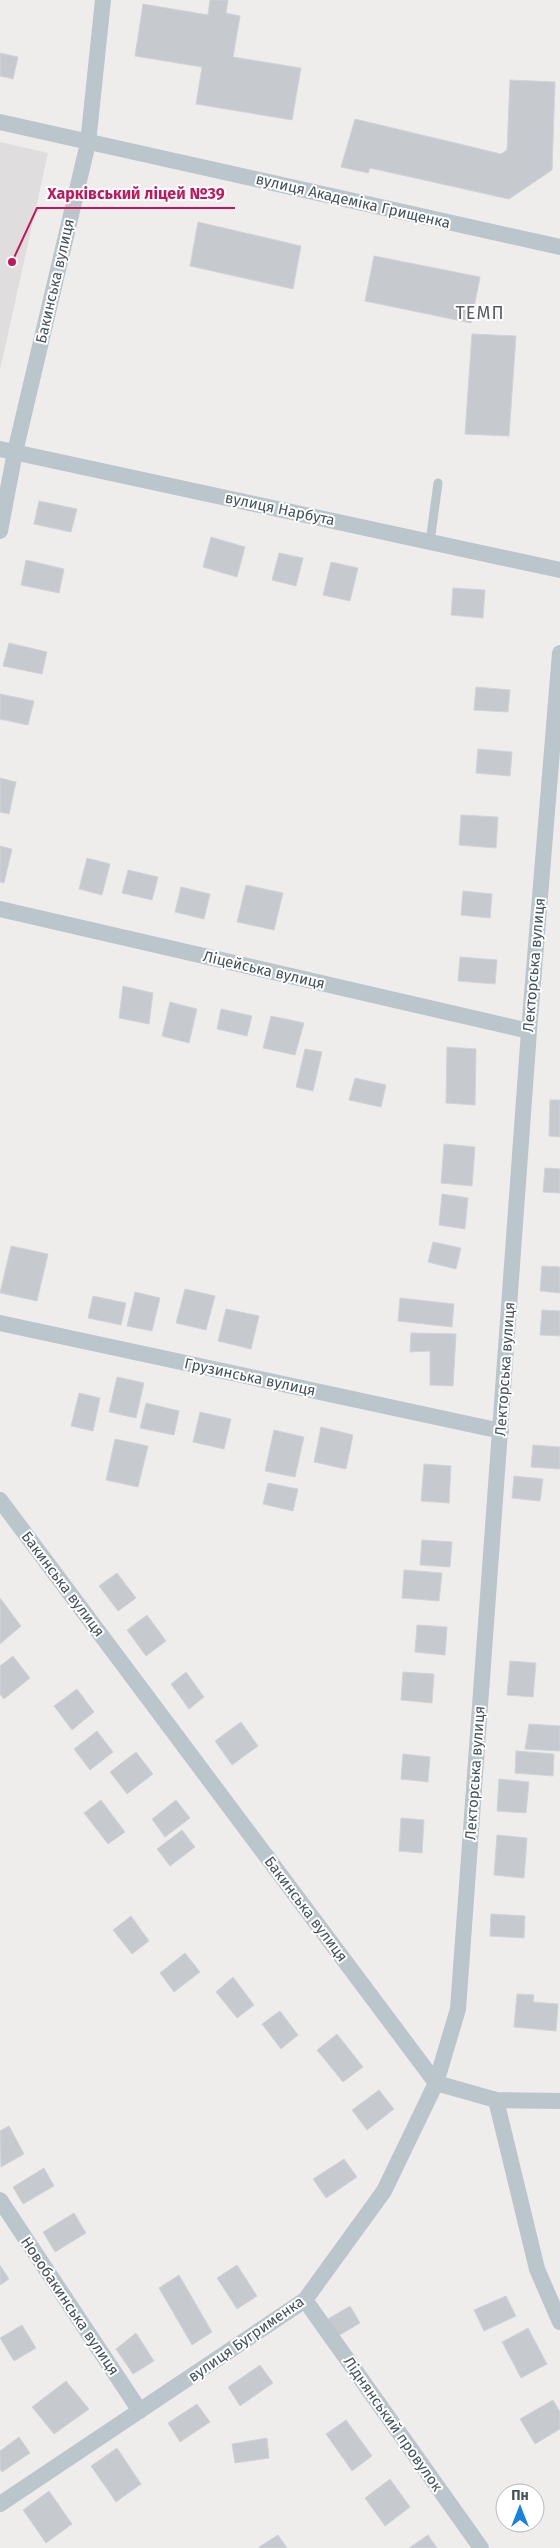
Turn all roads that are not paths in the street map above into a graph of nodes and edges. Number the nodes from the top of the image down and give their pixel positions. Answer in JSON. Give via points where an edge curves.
{"nodes":[{"id":1,"x":103,"y":0,"type":"edge"},
{"id":2,"x":0,"y":122,"type":"edge"},
{"id":3,"x":88,"y":142,"type":"junction"},
{"id":4,"x":560,"y":248,"type":"edge"},
{"id":5,"x":8,"y":450,"type":"edge"},
{"id":6,"x":438,"y":483,"type":"dead end"},
{"id":7,"x":0,"y":531,"type":"edge"},
{"id":8,"x":430,"y":542,"type":"junction"},
{"id":9,"x":560,"y":570,"type":"edge"},
{"id":10,"x":560,"y":653,"type":"edge"},
{"id":11,"x":0,"y":909,"type":"edge"},
{"id":12,"x":529,"y":1031,"type":"junction"},
{"id":13,"x":0,"y":1324,"type":"edge"},
{"id":14,"x":500,"y":1431,"type":"junction"},
{"id":15,"x":0,"y":1500,"type":"edge"},
{"id":16,"x":436,"y":2083,"type":"junction"},
{"id":17,"x":496,"y":2100,"type":"junction"},
{"id":18,"x":560,"y":2101,"type":"edge"},
{"id":19,"x":0,"y":2200,"type":"edge"},
{"id":20,"x":305,"y":2300,"type":"junction"},
{"id":21,"x":560,"y":2322,"type":"edge"},
{"id":22,"x":140,"y":2412,"type":"junction"},
{"id":23,"x":0,"y":2504,"type":"edge"},
{"id":24,"x":482,"y":2548,"type":"edge"}],
"edges":[{"from":1,"to":3,"type":"street","name":"Бакинська вулиця"},
{"from":2,"to":3,"type":"street","name":"вулиця Академіка Грищенка"},
{"from":3,"to":4,"type":"street","name":"вулиця Академіка Грищенка"},
{"from":3,"to":5,"type":"street","name":"Бакинська вулиця"},
{"from":5,"to":7,"type":"street","name":"Бакинська вулиця"},
{"from":5,"to":8,"type":"street","name":"вулиця Нарбута"},
{"from":6,"to":8,"type":"lane"},
{"from":8,"to":9,"type":"street","name":"вулиця Нарбута"},
{"from":10,"to":12,"type":"street","name":"Лекторська вулиця"},
{"from":11,"to":12,"type":"street","name":"Ліцейська вулиця"},
{"from":12,"to":14,"type":"street","name":"Лекторська вулиця"},
{"from":13,"to":14,"type":"street","name":"Грузинська вулиця"},
{"from":14,"to":16,"type":"street","name":"Лекторська вулиця","via":[[458,2009]]},
{"from":15,"to":16,"type":"street","name":"Бакинська вулиця"},
{"from":16,"to":17,"type":"street"},
{"from":16,"to":20,"type":"street","name":"вулиця Бугрименка","via":[[384,2192]]},
{"from":17,"to":18,"type":"street"},
{"from":17,"to":21,"type":"street","via":[[537,2269]]},
{"from":19,"to":22,"type":"street","name":"Новобакинська вулиця"},
{"from":20,"to":22,"type":"street","name":"вулиця Бугрименка"},
{"from":20,"to":24,"type":"street","name":"Ліднянський провулок"},
{"from":22,"to":23,"type":"street","name":"вулиця Бугрименка"}]}
